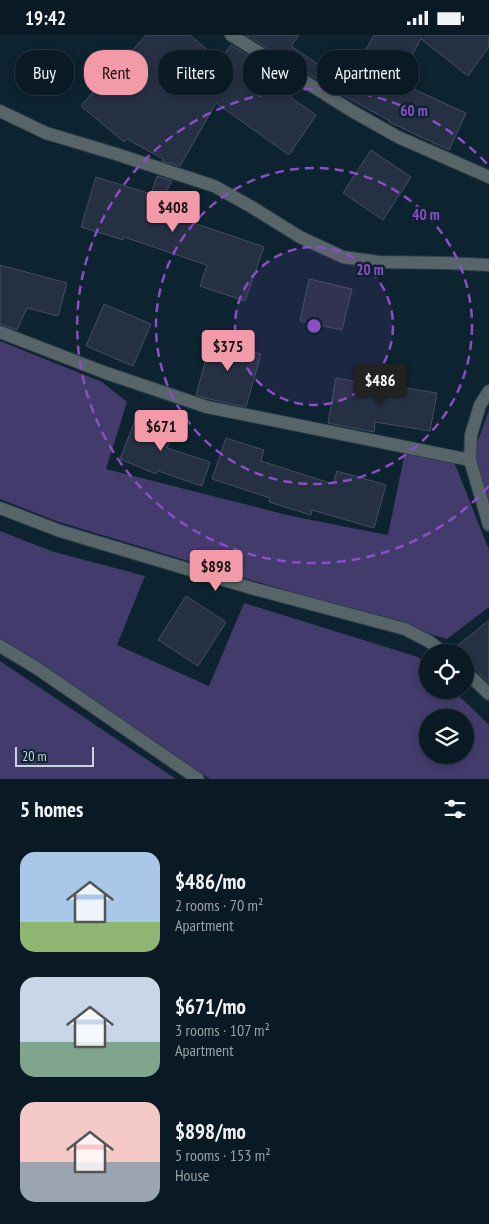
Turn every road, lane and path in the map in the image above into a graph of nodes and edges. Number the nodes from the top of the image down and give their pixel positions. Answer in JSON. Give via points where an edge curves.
{"nodes":[{"id":1,"x":231,"y":35,"type":"edge"},
{"id":2,"x":0,"y":111,"type":"edge"},
{"id":3,"x":489,"y":177,"type":"edge"},
{"id":4,"x":489,"y":265,"type":"edge"},
{"id":5,"x":0,"y":332,"type":"edge"},
{"id":6,"x":489,"y":391,"type":"edge"},
{"id":7,"x":470,"y":460,"type":"junction"},
{"id":8,"x":0,"y":508,"type":"edge"},
{"id":9,"x":489,"y":525,"type":"edge"},
{"id":10,"x":433,"y":644,"type":"edge"},
{"id":11,"x":0,"y":646,"type":"edge"},
{"id":12,"x":474,"y":679,"type":"edge"},
{"id":13,"x":489,"y":693,"type":"edge"},
{"id":14,"x":198,"y":779,"type":"edge"}],
"edges":[{"from":1,"to":3,"type":"street","via":[[398,137]]},
{"from":2,"to":4,"type":"street","via":[[46,133],[214,186],[300,237],[343,257],[379,262]]},
{"from":5,"to":7,"type":"street","via":[[207,407]]},
{"from":6,"to":7,"type":"street","via":[[480,405],[470,435]]},
{"from":7,"to":9,"type":"street"},
{"from":8,"to":10,"type":"street","via":[[60,531],[404,629]]},
{"from":11,"to":14,"type":"street"},
{"from":12,"to":13,"type":"street"}]}
